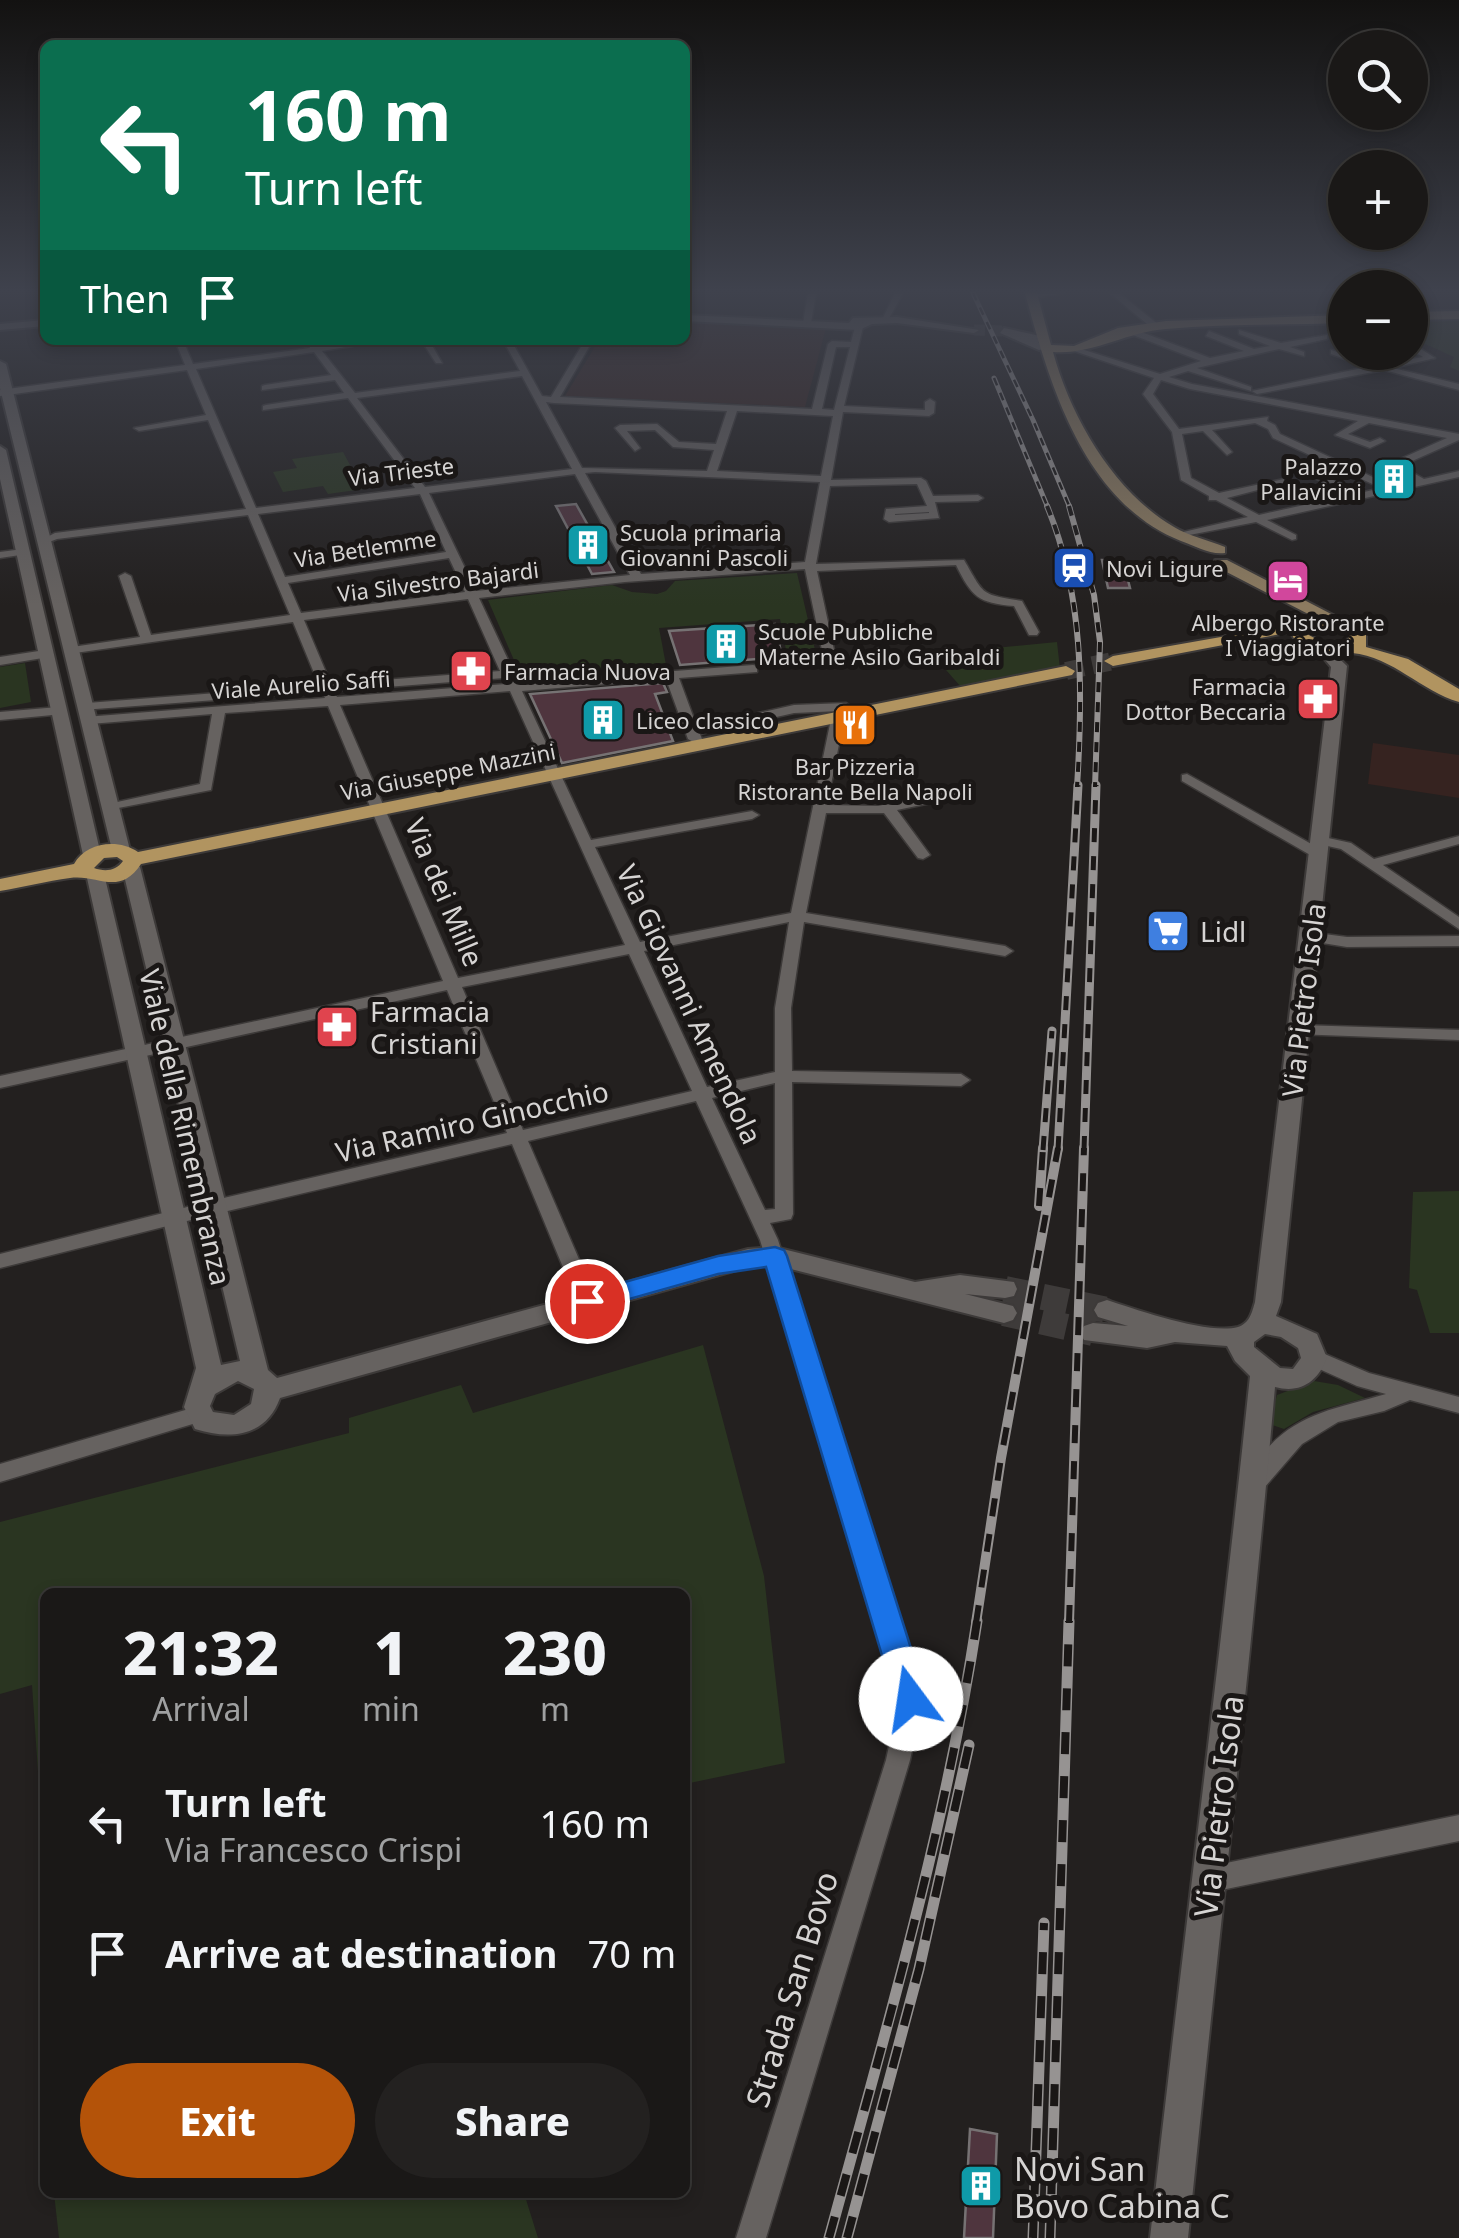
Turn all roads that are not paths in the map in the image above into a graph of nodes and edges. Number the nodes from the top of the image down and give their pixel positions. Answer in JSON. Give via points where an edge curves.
{"nodes":[{"id":1,"x":5,"y":397,"type":"edge"},
{"id":2,"x":204,"y":397,"type":"edge"},
{"id":3,"x":336,"y":397,"type":"edge"},
{"id":4,"x":354,"y":397,"type":"edge"},
{"id":5,"x":820,"y":397,"type":"edge"},
{"id":6,"x":842,"y":397,"type":"edge"},
{"id":7,"x":1063,"y":397,"type":"edge"},
{"id":8,"x":1150,"y":397,"type":"edge"},
{"id":9,"x":1267,"y":397,"type":"edge"},
{"id":10,"x":542,"y":399,"type":"joint"},
{"id":11,"x":554,"y":400,"type":"joint"},
{"id":12,"x":1333,"y":400,"type":"dead end"},
{"id":13,"x":930,"y":402,"type":"dead end"},
{"id":14,"x":662,"y":405,"type":"junction"},
{"id":15,"x":1308,"y":407,"type":"junction"},
{"id":16,"x":266,"y":408,"type":"dead end"},
{"id":17,"x":732,"y":408,"type":"junction"},
{"id":18,"x":839,"y":411,"type":"junction"},
{"id":19,"x":816,"y":413,"type":"junction"},
{"id":20,"x":212,"y":417,"type":"junction"},
{"id":21,"x":1370,"y":418,"type":"junction"},
{"id":22,"x":1258,"y":421,"type":"junction"},
{"id":23,"x":1454,"y":423,"type":"dead end"},
{"id":24,"x":658,"y":427,"type":"junction"},
{"id":25,"x":139,"y":428,"type":"dead end"},
{"id":26,"x":1207,"y":430,"type":"junction"},
{"id":27,"x":1177,"y":432,"type":"junction"},
{"id":28,"x":1435,"y":432,"type":"junction"},
{"id":29,"x":1458,"y":437,"type":"edge"},
{"id":30,"x":1380,"y":441,"type":"dead end"},
{"id":31,"x":720,"y":447,"type":"junction"},
{"id":32,"x":634,"y":448,"type":"dead end"},
{"id":33,"x":21,"y":449,"type":"junction"},
{"id":34,"x":0,"y":451,"type":"edge"},
{"id":35,"x":1227,"y":452,"type":"dead end"},
{"id":36,"x":1298,"y":466,"type":"dead end"},
{"id":37,"x":581,"y":471,"type":"junction"},
{"id":38,"x":711,"y":474,"type":"junction"},
{"id":39,"x":1459,"y":474,"type":"edge"},
{"id":40,"x":826,"y":481,"type":"junction"},
{"id":41,"x":1280,"y":482,"type":"dead end"},
{"id":42,"x":1423,"y":482,"type":"junction"},
{"id":43,"x":422,"y":489,"type":"junction"},
{"id":44,"x":1391,"y":489,"type":"junction"},
{"id":45,"x":1360,"y":496,"type":"junction"},
{"id":46,"x":978,"y":498,"type":"dead end"},
{"id":47,"x":1212,"y":498,"type":"junction"},
{"id":48,"x":252,"y":511,"type":"junction"},
{"id":49,"x":1256,"y":520,"type":"junction"},
{"id":50,"x":1183,"y":536,"type":"junction"},
{"id":51,"x":1292,"y":537,"type":"dead end"},
{"id":52,"x":44,"y":542,"type":"junction"},
{"id":53,"x":22,"y":548,"type":"junction"},
{"id":54,"x":453,"y":554,"type":"junction"},
{"id":55,"x":0,"y":555,"type":"edge"},
{"id":56,"x":1223,"y":557,"type":"junction"},
{"id":57,"x":811,"y":566,"type":"junction"},
{"id":58,"x":125,"y":576,"type":"dead end"},
{"id":59,"x":637,"y":578,"type":"junction"},
{"id":60,"x":282,"y":580,"type":"junction"},
{"id":61,"x":1288,"y":595,"type":"junction"},
{"id":62,"x":472,"y":596,"type":"junction"},
{"id":63,"x":298,"y":619,"type":"junction"},
{"id":64,"x":1306,"y":628,"type":"junction"},
{"id":65,"x":1033,"y":632,"type":"dead end"},
{"id":66,"x":1353,"y":636,"type":"junction"},
{"id":67,"x":146,"y":640,"type":"junction"},
{"id":68,"x":1324,"y":649,"type":"junction"},
{"id":69,"x":828,"y":650,"type":"dead end"},
{"id":70,"x":72,"y":651,"type":"junction"},
{"id":71,"x":46,"y":654,"type":"junction"},
{"id":72,"x":1112,"y":661,"type":"tunnel mouth"},
{"id":73,"x":0,"y":662,"type":"edge"},
{"id":74,"x":753,"y":669,"type":"dead end"},
{"id":75,"x":1066,"y":670,"type":"tunnel mouth"},
{"id":76,"x":671,"y":676,"type":"junction"},
{"id":77,"x":511,"y":681,"type":"junction"},
{"id":78,"x":331,"y":694,"type":"junction"},
{"id":79,"x":1459,"y":697,"type":"edge"},
{"id":80,"x":219,"y":710,"type":"junction"},
{"id":81,"x":88,"y":713,"type":"junction"},
{"id":82,"x":842,"y":713,"type":"junction"},
{"id":83,"x":0,"y":716,"type":"edge"},
{"id":84,"x":59,"y":716,"type":"junction"},
{"id":85,"x":554,"y":775,"type":"junction"},
{"id":86,"x":1187,"y":778,"type":"dead end"},
{"id":87,"x":954,"y":794,"type":"dead end"},
{"id":88,"x":112,"y":806,"type":"junction"},
{"id":89,"x":888,"y":808,"type":"junction"},
{"id":90,"x":823,"y":809,"type":"junction"},
{"id":91,"x":380,"y":810,"type":"junction"},
{"id":92,"x":752,"y":815,"type":"dead end"},
{"id":93,"x":1459,"y":840,"type":"edge"},
{"id":94,"x":1442,"y":844,"type":"junction"},
{"id":95,"x":585,"y":845,"type":"junction"},
{"id":96,"x":1318,"y":847,"type":"junction"},
{"id":97,"x":923,"y":855,"type":"dead end"},
{"id":98,"x":1459,"y":857,"type":"edge"},
{"id":99,"x":128,"y":859,"type":"junction"},
{"id":100,"x":1374,"y":863,"type":"junction"},
{"id":101,"x":90,"y":867,"type":"junction"},
{"id":102,"x":0,"y":885,"type":"edge"},
{"id":103,"x":798,"y":916,"type":"junction"},
{"id":104,"x":1459,"y":924,"type":"edge"},
{"id":105,"x":1309,"y":937,"type":"junction"},
{"id":106,"x":1459,"y":942,"type":"edge"},
{"id":107,"x":633,"y":948,"type":"junction"},
{"id":108,"x":1005,"y":952,"type":"dead end"},
{"id":109,"x":455,"y":984,"type":"junction"},
{"id":110,"x":1300,"y":1030,"type":"junction"},
{"id":111,"x":1459,"y":1035,"type":"edge"},
{"id":112,"x":174,"y":1042,"type":"junction"},
{"id":113,"x":136,"y":1051,"type":"junction"},
{"id":114,"x":781,"y":1076,"type":"junction"},
{"id":115,"x":961,"y":1080,"type":"dead end"},
{"id":116,"x":0,"y":1082,"type":"edge"},
{"id":117,"x":703,"y":1097,"type":"junction"},
{"id":118,"x":517,"y":1138,"type":"junction"},
{"id":119,"x":215,"y":1207,"type":"junction"},
{"id":120,"x":174,"y":1217,"type":"junction"},
{"id":121,"x":758,"y":1218,"type":"junction"},
{"id":122,"x":775,"y":1256,"type":"junction"},
{"id":123,"x":0,"y":1261,"type":"edge"},
{"id":124,"x":587,"y":1301,"type":"junction"},
{"id":125,"x":1004,"y":1301,"type":"tunnel mouth"},
{"id":126,"x":1100,"y":1322,"type":"tunnel mouth"},
{"id":127,"x":1251,"y":1330,"type":"junction"},
{"id":128,"x":1313,"y":1358,"type":"junction"},
{"id":129,"x":1263,"y":1374,"type":"junction"},
{"id":130,"x":262,"y":1383,"type":"junction"},
{"id":131,"x":1405,"y":1393,"type":"junction"},
{"id":132,"x":201,"y":1402,"type":"junction"},
{"id":133,"x":1459,"y":1406,"type":"edge"},
{"id":134,"x":0,"y":1473,"type":"edge"},
{"id":135,"x":1253,"y":1486,"type":"junction"},
{"id":136,"x":1459,"y":1828,"type":"edge"},
{"id":137,"x":1207,"y":1880,"type":"junction"},
{"id":138,"x":751,"y":2238,"type":"edge"},
{"id":139,"x":1168,"y":2238,"type":"edge"}],
"edges":[{"from":1,"to":33,"type":"street","name":"Viale della Rimembranza"},
{"from":2,"to":20,"type":"street","name":"Via dei Mille"},
{"from":3,"to":16,"type":"street"},
{"from":4,"to":43,"type":"street","name":"Via Giovanni Amendola"},
{"from":5,"to":19,"type":"street"},
{"from":6,"to":18,"type":"street"},
{"from":7,"to":50,"type":"main road","via":[[1110,482]]},
{"from":8,"to":27,"type":"street"},
{"from":9,"to":15,"type":"street"},
{"from":10,"to":11,"type":"street"},
{"from":10,"to":37,"type":"street"},
{"from":11,"to":14,"type":"street"},
{"from":12,"to":15,"type":"street"},
{"from":13,"to":18,"type":"street","via":[[929,413]]},
{"from":14,"to":17,"type":"street"},
{"from":14,"to":24,"type":"street"},
{"from":15,"to":21,"type":"street"},
{"from":15,"to":22,"type":"street"},
{"from":17,"to":19,"type":"street"},
{"from":17,"to":31,"type":"street"},
{"from":18,"to":19,"type":"street"},
{"from":18,"to":40,"type":"street"},
{"from":20,"to":25,"type":"street"},
{"from":20,"to":48,"type":"street","name":"Via dei Mille"},
{"from":21,"to":28,"type":"street"},
{"from":21,"to":30,"type":"street","via":[[1340,435]]},
{"from":22,"to":26,"type":"street"},
{"from":22,"to":44,"type":"street","via":[[1276,436]]},
{"from":23,"to":28,"type":"street"},
{"from":24,"to":31,"type":"street","via":[[676,445]]},
{"from":24,"to":32,"type":"street","via":[[620,428]]},
{"from":26,"to":27,"type":"street"},
{"from":26,"to":35,"type":"street"},
{"from":27,"to":47,"type":"street","via":[[1186,480]]},
{"from":28,"to":29,"type":"street"},
{"from":29,"to":42,"type":"street","via":[[1393,467]]},
{"from":31,"to":38,"type":"street"},
{"from":33,"to":34,"type":"street"},
{"from":33,"to":52,"type":"street","name":"Viale della Rimembranza"},
{"from":34,"to":53,"type":"street","name":"Viale della Rimembranza"},
{"from":36,"to":45,"type":"street"},
{"from":37,"to":38,"type":"street","name":"Via Trieste"},
{"from":37,"to":43,"type":"street","name":"Via Trieste"},
{"from":37,"to":59,"type":"street"},
{"from":38,"to":40,"type":"street","name":"Via Trieste"},
{"from":39,"to":42,"type":"street"},
{"from":40,"to":46,"type":"street","name":"Via Trieste","via":[[921,481],[931,504]]},
{"from":40,"to":57,"type":"street"},
{"from":41,"to":47,"type":"street"},
{"from":42,"to":44,"type":"street"},
{"from":43,"to":48,"type":"street","name":"Via Trieste"},
{"from":43,"to":54,"type":"street","name":"Via Giovanni Amendola"},
{"from":44,"to":45,"type":"street"},
{"from":45,"to":49,"type":"street"},
{"from":47,"to":49,"type":"street"},
{"from":48,"to":52,"type":"street","name":"Via Trieste"},
{"from":48,"to":60,"type":"street","name":"Via dei Mille"},
{"from":49,"to":50,"type":"street"},
{"from":49,"to":51,"type":"street"},
{"from":50,"to":56,"type":"main road"},
{"from":50,"to":56,"type":"main road","via":[[1200,560]]},
{"from":52,"to":53,"type":"street"},
{"from":52,"to":70,"type":"street","name":"Viale della Rimembranza"},
{"from":53,"to":55,"type":"street"},
{"from":53,"to":71,"type":"street","name":"Viale della Rimembranza"},
{"from":54,"to":60,"type":"street","name":"Via Betlemme"},
{"from":54,"to":62,"type":"street","name":"Via Giovanni Amendola"},
{"from":56,"to":61,"type":"main road"},
{"from":57,"to":59,"type":"street","name":"Via Silvestro Bajardi"},
{"from":57,"to":65,"type":"street","name":"Via Silvestro Bajardi","via":[[960,562],[976,593],[1018,603]]},
{"from":57,"to":69,"type":"street"},
{"from":58,"to":67,"type":"street"},
{"from":59,"to":62,"type":"street","name":"Via Silvestro Bajardi"},
{"from":60,"to":63,"type":"street","name":"Via dei Mille"},
{"from":61,"to":64,"type":"main road"},
{"from":61,"to":66,"type":"main road"},
{"from":62,"to":63,"type":"street","name":"Via Silvestro Bajardi"},
{"from":62,"to":77,"type":"street","name":"Via Giovanni Amendola"},
{"from":63,"to":67,"type":"street","name":"Via Silvestro Bajardi"},
{"from":63,"to":78,"type":"street","name":"Via dei Mille"},
{"from":64,"to":66,"type":"main road"},
{"from":64,"to":68,"type":"main road"},
{"from":64,"to":72,"type":"main road"},
{"from":66,"to":68,"type":"main road"},
{"from":66,"to":79,"type":"main road"},
{"from":67,"to":70,"type":"street","name":"Via Silvestro Bajardi"},
{"from":68,"to":96,"type":"street","name":"Via Pietro Isola","via":[[1338,666]]},
{"from":70,"to":81,"type":"street","name":"Viale della Rimembranza"},
{"from":71,"to":73,"type":"street"},
{"from":71,"to":84,"type":"street","name":"Viale della Rimembranza"},
{"from":74,"to":76,"type":"street","name":"Viale Aurelio Saffi"},
{"from":75,"to":82,"type":"main road","name":"Via Giuseppe Mazzini"},
{"from":76,"to":77,"type":"street","name":"Viale Aurelio Saffi"},
{"from":76,"to":82,"type":"street","via":[[694,736],[794,709]]},
{"from":77,"to":78,"type":"street","name":"Viale Aurelio Saffi"},
{"from":77,"to":85,"type":"street","name":"Via Giovanni Amendola"},
{"from":78,"to":80,"type":"street","name":"Viale Aurelio Saffi"},
{"from":78,"to":81,"type":"street","name":"Viale Aurelio Saffi"},
{"from":78,"to":91,"type":"street","name":"Via dei Mille"},
{"from":80,"to":81,"type":"street","name":"Viale Aurelio Saffi"},
{"from":80,"to":88,"type":"street","via":[[206,787]]},
{"from":81,"to":84,"type":"street"},
{"from":81,"to":88,"type":"street","name":"Viale della Rimembranza"},
{"from":82,"to":85,"type":"main road","name":"Via Giuseppe Mazzini"},
{"from":82,"to":90,"type":"street"},
{"from":83,"to":84,"type":"street"},
{"from":84,"to":101,"type":"street","name":"Viale della Rimembranza"},
{"from":85,"to":91,"type":"main road","name":"Via Giuseppe Mazzini"},
{"from":85,"to":95,"type":"street","name":"Via Giovanni Amendola"},
{"from":86,"to":96,"type":"street"},
{"from":87,"to":89,"type":"street"},
{"from":88,"to":99,"type":"street","name":"Viale della Rimembranza"},
{"from":89,"to":90,"type":"street"},
{"from":89,"to":97,"type":"street"},
{"from":90,"to":103,"type":"street"},
{"from":91,"to":99,"type":"main road","name":"Via Giuseppe Mazzini"},
{"from":91,"to":109,"type":"street","name":"Via dei Mille"},
{"from":92,"to":95,"type":"street"},
{"from":93,"to":94,"type":"street"},
{"from":94,"to":98,"type":"street"},
{"from":94,"to":100,"type":"street"},
{"from":95,"to":107,"type":"street","name":"Via Giovanni Amendola"},
{"from":96,"to":100,"type":"street","via":[[1346,846]]},
{"from":96,"to":105,"type":"street","name":"Via Pietro Isola"},
{"from":99,"to":101,"type":"main road","name":"Via Giuseppe Mazzini"},
{"from":99,"to":112,"type":"street","name":"Viale della Rimembranza"},
{"from":100,"to":104,"type":"street"},
{"from":101,"to":102,"type":"main road"},
{"from":101,"to":113,"type":"street","name":"Viale della Rimembranza"},
{"from":103,"to":107,"type":"street"},
{"from":103,"to":108,"type":"street"},
{"from":103,"to":114,"type":"street"},
{"from":105,"to":106,"type":"street"},
{"from":105,"to":110,"type":"street","name":"Via Pietro Isola"},
{"from":107,"to":109,"type":"street"},
{"from":107,"to":117,"type":"street","name":"Via Giovanni Amendola"},
{"from":109,"to":112,"type":"street"},
{"from":109,"to":118,"type":"street","name":"Via dei Mille"},
{"from":110,"to":111,"type":"street"},
{"from":110,"to":127,"type":"street","name":"Via Pietro Isola","via":[[1268,1302]]},
{"from":112,"to":113,"type":"street"},
{"from":112,"to":119,"type":"street","name":"Viale della Rimembranza"},
{"from":113,"to":116,"type":"street"},
{"from":113,"to":120,"type":"street","name":"Viale della Rimembranza"},
{"from":114,"to":115,"type":"street","name":"Via Ramiro Ginocchio"},
{"from":114,"to":117,"type":"street","name":"Via Ramiro Ginocchio"},
{"from":114,"to":121,"type":"street","via":[[784,1214]]},
{"from":117,"to":118,"type":"street","name":"Via Ramiro Ginocchio"},
{"from":117,"to":121,"type":"street","name":"Via Giovanni Amendola"},
{"from":118,"to":119,"type":"street","name":"Via Ramiro Ginocchio"},
{"from":118,"to":124,"type":"street","name":"Via dei Mille"},
{"from":119,"to":120,"type":"street","name":"Via Ramiro Ginocchio"},
{"from":119,"to":130,"type":"street","name":"Viale della Rimembranza"},
{"from":120,"to":123,"type":"street","name":"Via Ramiro Ginocchio"},
{"from":120,"to":132,"type":"street","name":"Viale della Rimembranza","via":[[209,1368]]},
{"from":121,"to":122,"type":"street","name":"Via Giovanni Amendola"},
{"from":122,"to":124,"type":"street"},
{"from":122,"to":125,"type":"street","via":[[908,1291]]},
{"from":122,"to":138,"type":"street","name":"Strada San Bovo","via":[[911,1699]]},
{"from":124,"to":130,"type":"street"},
{"from":126,"to":127,"type":"street","via":[[1147,1338]]},
{"from":127,"to":128,"type":"street","via":[[1296,1332]]},
{"from":127,"to":129,"type":"street","via":[[1244,1356]]},
{"from":128,"to":129,"type":"street","via":[[1303,1374]]},
{"from":128,"to":131,"type":"street"},
{"from":129,"to":135,"type":"street","name":"Via Pietro Isola"},
{"from":130,"to":132,"type":"street","via":[[228,1373]]},
{"from":130,"to":132,"type":"street","via":[[268,1400],[256,1416],[235,1426],[214,1425]]},
{"from":131,"to":133,"type":"street"},
{"from":131,"to":135,"type":"street","via":[[1312,1424],[1283,1444]]},
{"from":132,"to":134,"type":"street"},
{"from":135,"to":137,"type":"street","name":"Via Pietro Isola"},
{"from":136,"to":137,"type":"street"},
{"from":137,"to":139,"type":"street","name":"Via Pietro Isola"}]}
